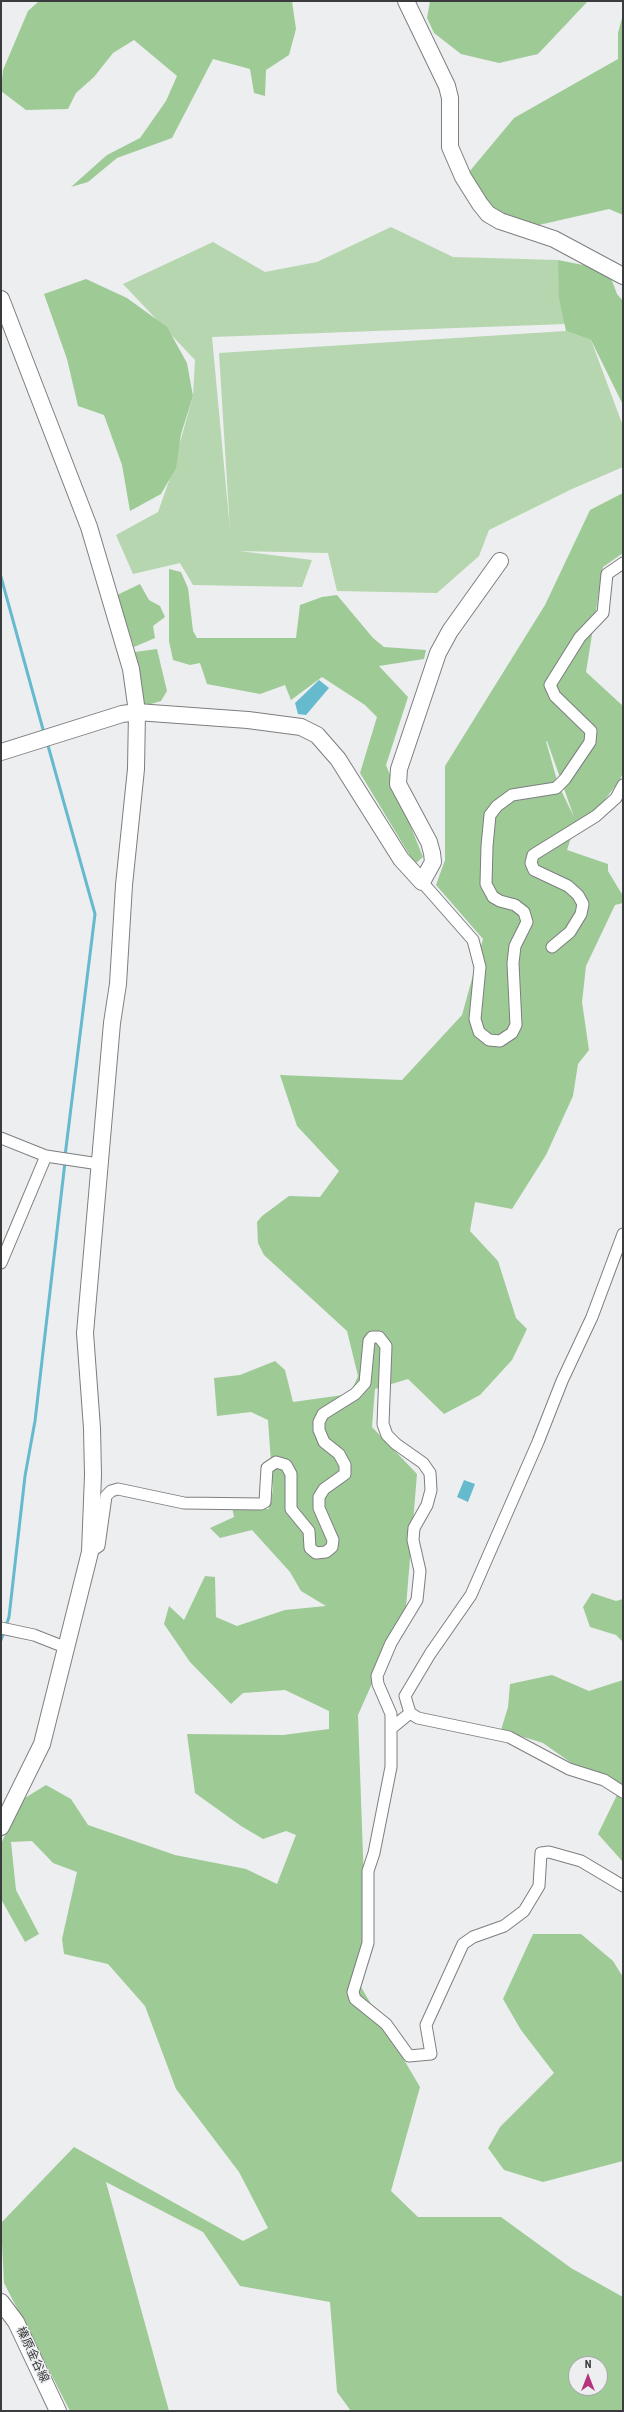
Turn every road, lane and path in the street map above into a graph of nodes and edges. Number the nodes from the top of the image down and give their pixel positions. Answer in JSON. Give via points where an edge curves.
{"nodes":[{"id":1,"x":406,"y":1,"type":"edge"},
{"id":2,"x":623,"y":276,"type":"edge"},
{"id":3,"x":1,"y":298,"type":"edge"},
{"id":4,"x":500,"y":561,"type":"dead end"},
{"id":5,"x":623,"y":563,"type":"edge"},
{"id":6,"x":137,"y":712,"type":"junction"},
{"id":7,"x":1,"y":752,"type":"edge"},
{"id":8,"x":623,"y":785,"type":"edge"},
{"id":9,"x":422,"y":882,"type":"junction"},
{"id":10,"x":552,"y":947,"type":"dead end"},
{"id":11,"x":1,"y":1138,"type":"edge"},
{"id":12,"x":46,"y":1156,"type":"junction"},
{"id":13,"x":98,"y":1164,"type":"junction"},
{"id":14,"x":623,"y":1234,"type":"edge"},
{"id":15,"x":1,"y":1263,"type":"edge"},
{"id":16,"x":90,"y":1552,"type":"junction"},
{"id":17,"x":1,"y":1628,"type":"edge"},
{"id":18,"x":67,"y":1648,"type":"junction"},
{"id":19,"x":410,"y":1713,"type":"junction"},
{"id":20,"x":393,"y":1727,"type":"junction"},
{"id":21,"x":623,"y":1792,"type":"edge"},
{"id":22,"x":1,"y":1826,"type":"edge"},
{"id":23,"x":623,"y":1886,"type":"edge"},
{"id":24,"x":1,"y":2302,"type":"edge"},
{"id":25,"x":58,"y":2411,"type":"edge"}],
"edges":[{"from":1,"to":2,"type":"street","via":[[447,86],[450,98],[450,148],[463,177],[480,204],[488,214],[500,221],[554,240]]},
{"from":3,"to":6,"type":"street","via":[[89,527],[130,669]]},
{"from":4,"to":9,"type":"street","via":[[450,631],[438,653],[399,769],[398,784],[429,842],[432,853],[433,862]]},
{"from":5,"to":9,"type":"street","via":[[607,574],[603,614],[580,637],[550,685],[555,696],[591,731],[590,742],[556,788],[512,795],[496,806],[490,815],[486,846],[486,884],[493,897],[515,905],[524,912],[527,922],[515,946],[513,964],[516,1025],[512,1033],[500,1041],[489,1040],[479,1032],[475,1019],[480,967],[473,940]]},
{"from":6,"to":7,"type":"street","via":[[122,714]]},
{"from":6,"to":9,"type":"street","via":[[287,724],[316,735],[338,759],[401,859]]},
{"from":6,"to":13,"type":"street","via":[[136,769],[124,885],[118,984]]},
{"from":8,"to":10,"type":"street","via":[[616,798],[596,816],[533,855],[531,864],[534,870],[568,886],[583,904],[581,914],[570,932]]},
{"from":11,"to":12,"type":"street"},
{"from":12,"to":13,"type":"street"},
{"from":12,"to":15,"type":"street"},
{"from":13,"to":16,"type":"street","via":[[85,1333],[93,1436]]},
{"from":14,"to":19,"type":"street","via":[[592,1317],[471,1595],[430,1654],[405,1696]]},
{"from":16,"to":18,"type":"street"},
{"from":16,"to":20,"type":"street","via":[[99,1546],[106,1496],[111,1491],[118,1489],[184,1503],[261,1504],[264,1502],[267,1468],[276,1462],[286,1465],[291,1474],[291,1509],[309,1531],[310,1548],[316,1553],[326,1552],[332,1547],[333,1540],[319,1508],[320,1496],[324,1489],[345,1474],[345,1465],[339,1454],[324,1442],[319,1422],[323,1414],[355,1394],[365,1382],[369,1341],[372,1336],[379,1337],[386,1346],[383,1424],[387,1435],[396,1444],[423,1463],[430,1473],[431,1490],[427,1506],[413,1534],[420,1571],[417,1600],[391,1643],[377,1676],[378,1684],[387,1701]]},
{"from":17,"to":18,"type":"street","via":[[34,1635]]},
{"from":18,"to":22,"type":"street","via":[[42,1744]]},
{"from":19,"to":20,"type":"street"},
{"from":19,"to":21,"type":"street","via":[[418,1718],[509,1737],[569,1769],[604,1780]]},
{"from":20,"to":23,"type":"street","via":[[391,1767],[368,1871],[368,1943],[353,1992],[355,1999],[386,2024],[409,2056],[431,2054],[426,2025],[463,1944],[473,1937],[504,1926],[524,1911],[539,1886],[541,1853],[549,1852],[581,1861]]},
{"from":24,"to":25,"type":"street","name":"榛原金谷線","via":[[16,2322]]}]}
